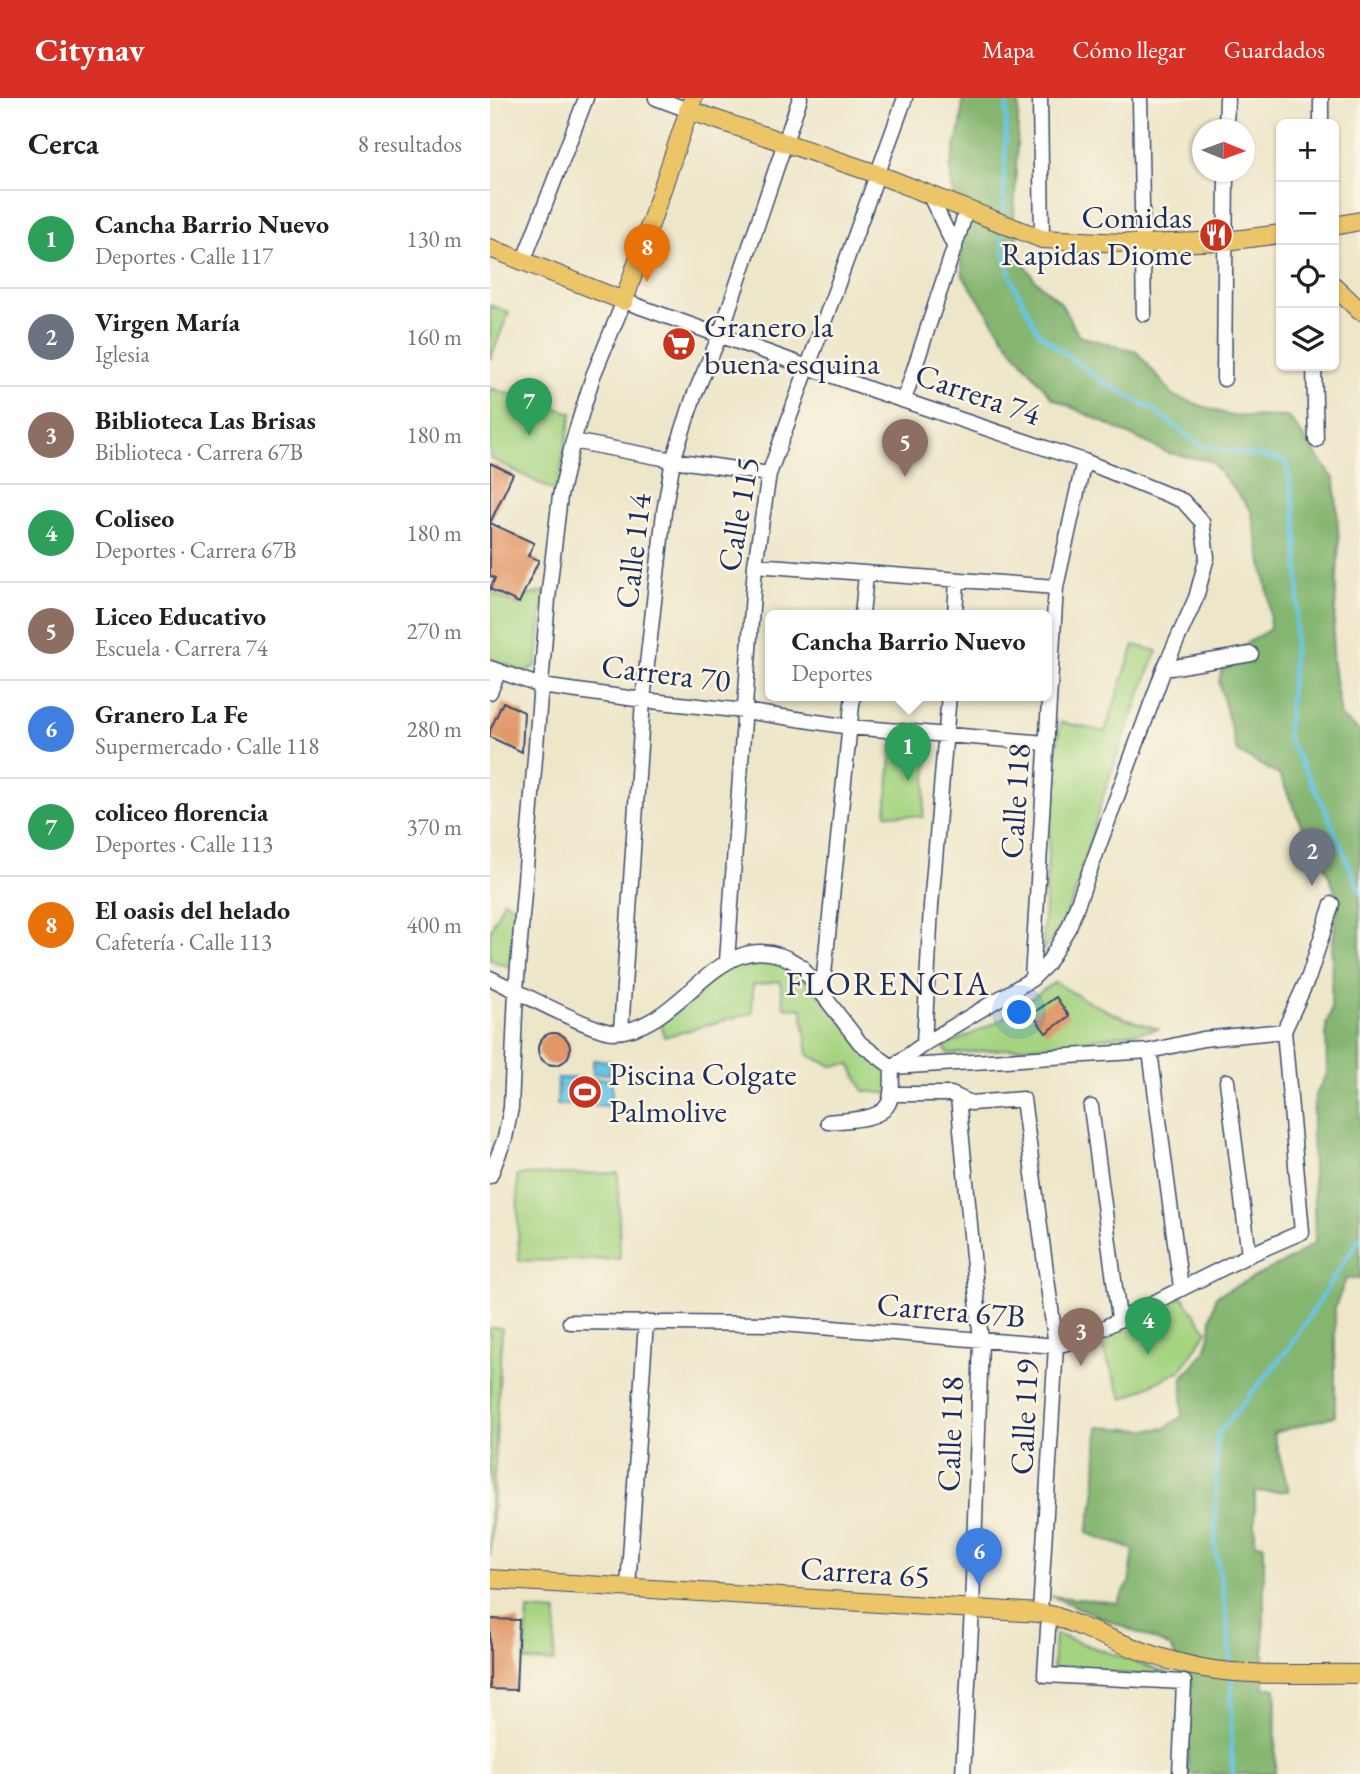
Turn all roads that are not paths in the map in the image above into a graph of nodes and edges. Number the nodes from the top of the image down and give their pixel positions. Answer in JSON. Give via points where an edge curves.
{"nodes":[{"id":1,"x":586,"y":98,"type":"edge"},
{"id":2,"x":656,"y":98,"type":"edge"},
{"id":3,"x":800,"y":98,"type":"edge"},
{"id":4,"x":905,"y":98,"type":"edge"},
{"id":5,"x":1040,"y":98,"type":"edge"},
{"id":6,"x":1140,"y":98,"type":"edge"},
{"id":7,"x":1227,"y":98,"type":"edge"},
{"id":8,"x":1321,"y":98,"type":"edge"},
{"id":9,"x":691,"y":104,"type":"edge"},
{"id":10,"x":1226,"y":119,"type":"edge"},
{"id":11,"x":1321,"y":119,"type":"edge"},
{"id":12,"x":784,"y":141,"type":"junction"},
{"id":13,"x":877,"y":174,"type":"junction"},
{"id":14,"x":1226,"y":182,"type":"edge"},
{"id":15,"x":930,"y":196,"type":"junction"},
{"id":16,"x":967,"y":209,"type":"junction"},
{"id":17,"x":1360,"y":222,"type":"edge"},
{"id":18,"x":1339,"y":225,"type":"edge"},
{"id":19,"x":1276,"y":235,"type":"edge"},
{"id":20,"x":1042,"y":239,"type":"junction"},
{"id":21,"x":1226,"y":241,"type":"junction"},
{"id":22,"x":1143,"y":244,"type":"junction"},
{"id":23,"x":490,"y":248,"type":"edge"},
{"id":24,"x":955,"y":248,"type":"junction"},
{"id":25,"x":523,"y":262,"type":"junction"},
{"id":26,"x":1339,"y":291,"type":"edge"},
{"id":27,"x":624,"y":301,"type":"junction"},
{"id":28,"x":1360,"y":311,"type":"edge"},
{"id":29,"x":1144,"y":314,"type":"dead end"},
{"id":30,"x":720,"y":335,"type":"junction"},
{"id":31,"x":807,"y":365,"type":"junction"},
{"id":32,"x":1314,"y":371,"type":"edge"},
{"id":33,"x":1224,"y":379,"type":"dead end"},
{"id":34,"x":904,"y":400,"type":"junction"},
{"id":35,"x":1316,"y":440,"type":"dead end"},
{"id":36,"x":573,"y":441,"type":"junction"},
{"id":37,"x":673,"y":460,"type":"junction"},
{"id":38,"x":1084,"y":461,"type":"junction"},
{"id":39,"x":769,"y":474,"type":"junction"},
{"id":40,"x":755,"y":565,"type":"junction"},
{"id":41,"x":866,"y":575,"type":"junction"},
{"id":42,"x":957,"y":580,"type":"junction"},
{"id":43,"x":1056,"y":587,"type":"junction"},
{"id":44,"x":862,"y":610,"type":"edge"},
{"id":45,"x":955,"y":610,"type":"edge"},
{"id":46,"x":1052,"y":649,"type":"edge"},
{"id":47,"x":1251,"y":654,"type":"dead end"},
{"id":48,"x":495,"y":669,"type":"edge"},
{"id":49,"x":1164,"y":669,"type":"junction"},
{"id":50,"x":541,"y":685,"type":"junction"},
{"id":51,"x":490,"y":692,"type":"edge"},
{"id":52,"x":643,"y":700,"type":"junction"},
{"id":53,"x":852,"y":701,"type":"edge"},
{"id":54,"x":949,"y":701,"type":"edge"},
{"id":55,"x":1049,"y":701,"type":"edge"},
{"id":56,"x":744,"y":711,"type":"junction"},
{"id":57,"x":850,"y":727,"type":"junction"},
{"id":58,"x":947,"y":736,"type":"junction"},
{"id":59,"x":1046,"y":743,"type":"junction"},
{"id":60,"x":1332,"y":904,"type":"dead end"},
{"id":61,"x":727,"y":961,"type":"junction"},
{"id":62,"x":490,"y":978,"type":"edge"},
{"id":63,"x":1032,"y":979,"type":"junction"},
{"id":64,"x":516,"y":990,"type":"junction"},
{"id":65,"x":822,"y":993,"type":"junction"},
{"id":66,"x":621,"y":1031,"type":"junction"},
{"id":67,"x":1284,"y":1031,"type":"junction"},
{"id":68,"x":924,"y":1044,"type":"junction"},
{"id":69,"x":1150,"y":1051,"type":"junction"},
{"id":70,"x":892,"y":1067,"type":"junction"},
{"id":71,"x":1227,"y":1081,"type":"dead end"},
{"id":72,"x":958,"y":1097,"type":"junction"},
{"id":73,"x":889,"y":1100,"type":"junction"},
{"id":74,"x":1091,"y":1107,"type":"dead end"},
{"id":75,"x":828,"y":1122,"type":"dead end"},
{"id":76,"x":490,"y":1176,"type":"edge"},
{"id":77,"x":1249,"y":1255,"type":"junction"},
{"id":78,"x":1181,"y":1288,"type":"junction"},
{"id":79,"x":1119,"y":1318,"type":"junction"},
{"id":80,"x":570,"y":1322,"type":"dead end"},
{"id":81,"x":646,"y":1322,"type":"junction"},
{"id":82,"x":981,"y":1341,"type":"junction"},
{"id":83,"x":1056,"y":1346,"type":"junction"},
{"id":84,"x":490,"y":1579,"type":"edge"},
{"id":85,"x":628,"y":1587,"type":"junction"},
{"id":86,"x":972,"y":1609,"type":"junction"},
{"id":87,"x":1044,"y":1614,"type":"junction"},
{"id":88,"x":1360,"y":1674,"type":"edge"},
{"id":89,"x":963,"y":1774,"type":"edge"},
{"id":90,"x":1180,"y":1774,"type":"edge"}],
"edges":[{"from":1,"to":25,"type":"street"},
{"from":2,"to":9,"type":"street"},
{"from":3,"to":12,"type":"street","name":"Calle 114"},
{"from":4,"to":13,"type":"street","name":"Calle 115"},
{"from":5,"to":20,"type":"street"},
{"from":6,"to":22,"type":"street"},
{"from":7,"to":10,"type":"street"},
{"from":8,"to":11,"type":"street"},
{"from":9,"to":12,"type":"main road"},
{"from":9,"to":27,"type":"main road"},
{"from":12,"to":13,"type":"main road"},
{"from":12,"to":30,"type":"street","name":"Calle 114"},
{"from":13,"to":15,"type":"main road"},
{"from":13,"to":31,"type":"street","name":"Calle 115"},
{"from":14,"to":21,"type":"street"},
{"from":15,"to":16,"type":"main road"},
{"from":15,"to":24,"type":"street"},
{"from":16,"to":20,"type":"main road"},
{"from":16,"to":24,"type":"street"},
{"from":17,"to":18,"type":"main road"},
{"from":19,"to":21,"type":"main road"},
{"from":20,"to":22,"type":"main road"},
{"from":21,"to":22,"type":"main road"},
{"from":21,"to":33,"type":"street"},
{"from":22,"to":29,"type":"street"},
{"from":23,"to":25,"type":"main road","name":"Carrera 74"},
{"from":24,"to":34,"type":"street"},
{"from":25,"to":27,"type":"main road","name":"Carrera 74"},
{"from":26,"to":28,"type":"main road"},
{"from":27,"to":30,"type":"street","name":"Carrera 74"},
{"from":27,"to":36,"type":"street"},
{"from":30,"to":31,"type":"street","name":"Carrera 74"},
{"from":30,"to":37,"type":"street","name":"Calle 114"},
{"from":31,"to":34,"type":"street","name":"Carrera 74"},
{"from":31,"to":39,"type":"street","name":"Calle 115"},
{"from":32,"to":35,"type":"street"},
{"from":34,"to":38,"type":"street","name":"Carrera 74"},
{"from":36,"to":37,"type":"street"},
{"from":36,"to":50,"type":"street","via":[[560,496]]},
{"from":37,"to":39,"type":"street"},
{"from":37,"to":52,"type":"street","name":"Calle 114"},
{"from":38,"to":43,"type":"street","name":"Calle 118"},
{"from":38,"to":49,"type":"street","name":"Carrera 74","via":[[1183,501],[1202,522],[1207,557],[1196,598]]},
{"from":39,"to":40,"type":"street","name":"Calle 115"},
{"from":40,"to":41,"type":"street"},
{"from":40,"to":56,"type":"street","name":"Calle 115"},
{"from":41,"to":42,"type":"street"},
{"from":41,"to":44,"type":"street"},
{"from":42,"to":43,"type":"street"},
{"from":42,"to":45,"type":"street"},
{"from":43,"to":46,"type":"street","name":"Calle 118"},
{"from":47,"to":49,"type":"street"},
{"from":48,"to":50,"type":"street","name":"Carrera 70"},
{"from":48,"to":51,"type":"street"},
{"from":49,"to":63,"type":"street","via":[[1069,927],[1047,964]]},
{"from":50,"to":52,"type":"street","name":"Carrera 70"},
{"from":50,"to":64,"type":"street"},
{"from":52,"to":56,"type":"street","name":"Carrera 70"},
{"from":52,"to":66,"type":"street","name":"Calle 114"},
{"from":53,"to":57,"type":"street"},
{"from":54,"to":58,"type":"street"},
{"from":55,"to":59,"type":"street","name":"Calle 118"},
{"from":56,"to":57,"type":"street","name":"Carrera 70"},
{"from":56,"to":61,"type":"street","name":"Calle 115"},
{"from":57,"to":58,"type":"street","name":"Carrera 70"},
{"from":57,"to":65,"type":"street"},
{"from":58,"to":59,"type":"street","name":"Carrera 70"},
{"from":58,"to":68,"type":"street"},
{"from":59,"to":63,"type":"street","name":"Calle 118"},
{"from":60,"to":67,"type":"street","via":[[1309,976]]},
{"from":61,"to":65,"type":"street","via":[[768,952],[788,958]]},
{"from":61,"to":66,"type":"street","via":[[653,1021]]},
{"from":62,"to":64,"type":"street"},
{"from":63,"to":68,"type":"street"},
{"from":64,"to":66,"type":"street","via":[[590,1026],[611,1033]]},
{"from":64,"to":76,"type":"street","via":[[511,1108]]},
{"from":65,"to":70,"type":"street","via":[[860,1044]]},
{"from":67,"to":69,"type":"street","via":[[1203,1039]]},
{"from":67,"to":77,"type":"street","name":"Carrera 67B","via":[[1303,1232]]},
{"from":68,"to":70,"type":"street"},
{"from":69,"to":70,"type":"street"},
{"from":69,"to":78,"type":"street"},
{"from":70,"to":73,"type":"street"},
{"from":71,"to":77,"type":"street"},
{"from":72,"to":73,"type":"street"},
{"from":72,"to":82,"type":"street","name":"Calle 118"},
{"from":72,"to":83,"type":"street","name":"Calle 119","via":[[971,1103],[1023,1099]]},
{"from":73,"to":75,"type":"street","via":[[876,1115]]},
{"from":74,"to":79,"type":"street"},
{"from":77,"to":78,"type":"street","name":"Carrera 67B"},
{"from":78,"to":79,"type":"street","name":"Carrera 67B"},
{"from":79,"to":83,"type":"street","name":"Carrera 67B","via":[[1081,1339]]},
{"from":80,"to":81,"type":"street","name":"Carrera 67B"},
{"from":81,"to":82,"type":"street","name":"Carrera 67B","via":[[782,1324]]},
{"from":81,"to":85,"type":"street"},
{"from":82,"to":83,"type":"street","name":"Carrera 67B"},
{"from":82,"to":86,"type":"street","name":"Calle 118"},
{"from":83,"to":87,"type":"street","name":"Calle 119"},
{"from":84,"to":85,"type":"main road","name":"Carrera 65"},
{"from":85,"to":86,"type":"main road","name":"Carrera 65"},
{"from":86,"to":87,"type":"main road","name":"Carrera 65"},
{"from":86,"to":89,"type":"street","name":"Calle 118"},
{"from":87,"to":88,"type":"main road","name":"Carrera 65","via":[[1166,1659],[1220,1671]]},
{"from":87,"to":90,"type":"street","name":"Calle 119","via":[[1045,1675],[1184,1682]]}]}
